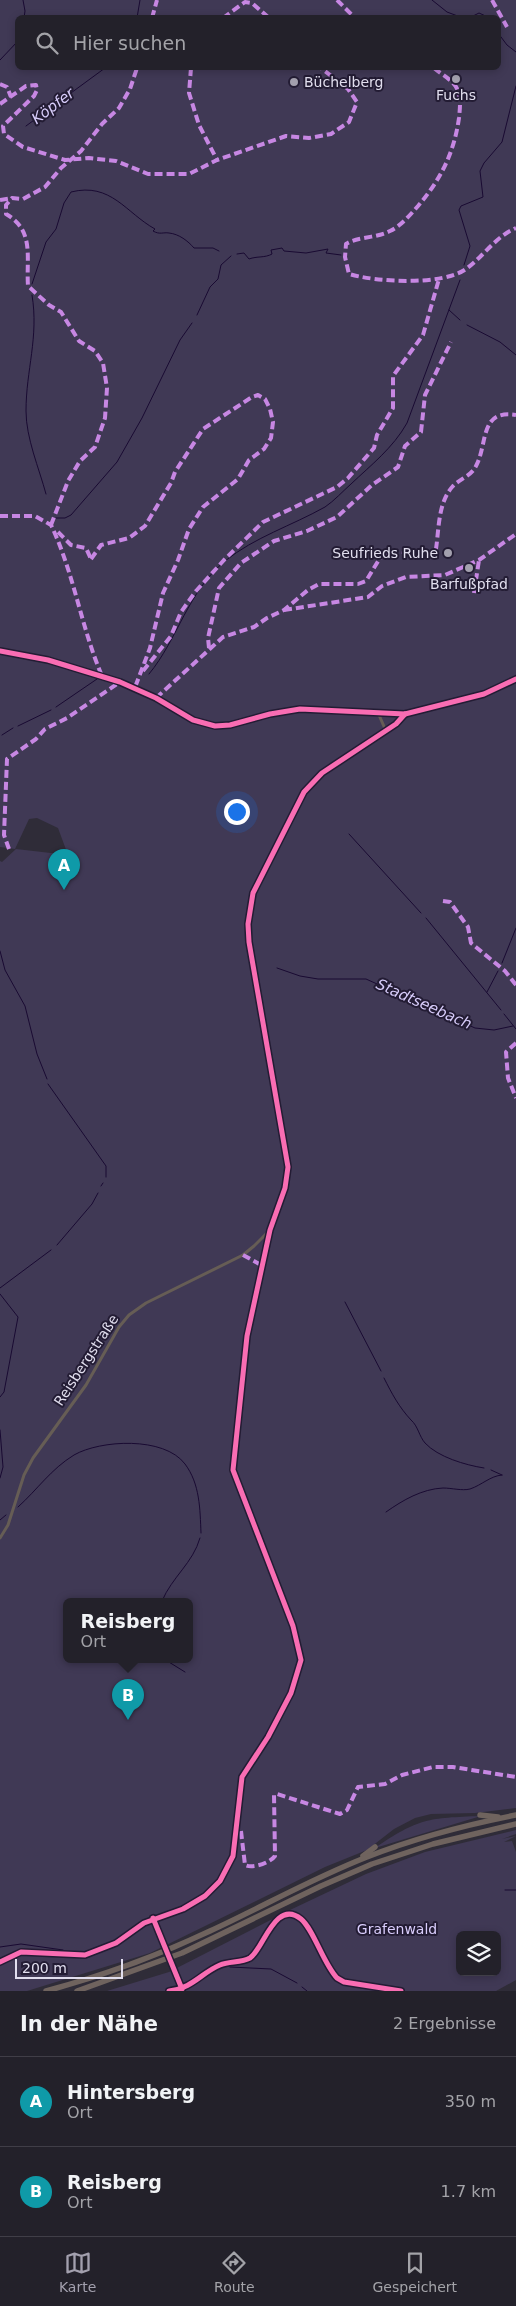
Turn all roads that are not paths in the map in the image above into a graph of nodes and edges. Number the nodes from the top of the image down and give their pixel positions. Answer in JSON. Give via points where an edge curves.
{"nodes":[{"id":1,"x":0,"y":650,"type":"edge"},
{"id":2,"x":516,"y":679,"type":"edge"},
{"id":3,"x":405,"y":714,"type":"junction"},
{"id":4,"x":380,"y":715,"type":"junction"},
{"id":5,"x":386,"y":730,"type":"junction"},
{"id":6,"x":0,"y":1538,"type":"edge"},
{"id":7,"x":480,"y":1815,"type":"dead end"},
{"id":8,"x":516,"y":1815,"type":"edge"},
{"id":9,"x":502,"y":1817,"type":"junction"},
{"id":10,"x":516,"y":1824,"type":"edge"},
{"id":11,"x":375,"y":1847,"type":"dead end"},
{"id":12,"x":357,"y":1861,"type":"junction"},
{"id":13,"x":46,"y":1991,"type":"edge"},
{"id":14,"x":77,"y":1991,"type":"edge"}],
"edges":[{"from":1,"to":4,"type":"street","via":[[48,660],[120,682],[193,720],[215,726],[296,710],[327,709]]},
{"from":2,"to":3,"type":"street","via":[[484,694]]},
{"from":3,"to":4,"type":"street"},
{"from":3,"to":5,"type":"street"},
{"from":4,"to":5,"type":"street"},
{"from":5,"to":6,"type":"street","name":"Reisbergstraße","via":[[322,773],[304,792],[253,893],[249,942],[288,1167],[285,1188],[270,1230],[243,1255],[146,1303],[129,1315],[86,1385],[33,1458]]},
{"from":7,"to":9,"type":"highway"},
{"from":8,"to":9,"type":"highway"},
{"from":9,"to":12,"type":"highway","via":[[431,1835]]},
{"from":10,"to":14,"type":"highway","via":[[439,1842],[372,1864],[182,1953]]},
{"from":11,"to":12,"type":"highway"},
{"from":12,"to":13,"type":"highway","via":[[166,1950]]}]}
